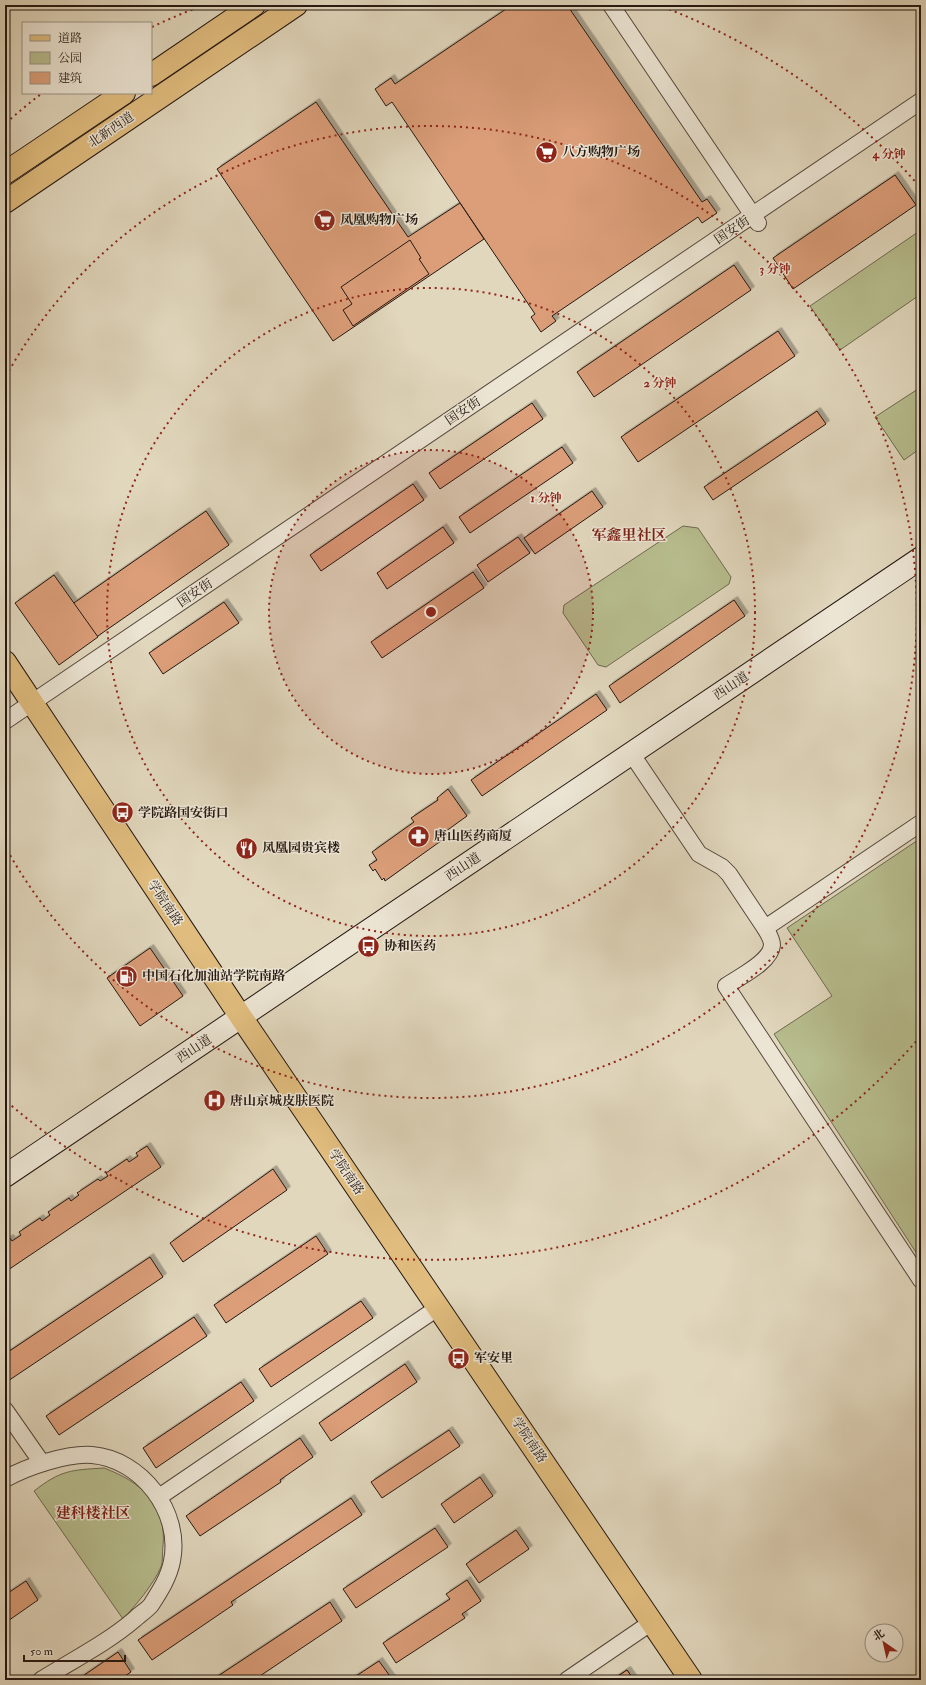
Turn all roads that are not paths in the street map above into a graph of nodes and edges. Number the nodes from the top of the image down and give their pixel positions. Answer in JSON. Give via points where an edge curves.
{"nodes":[{"id":1,"x":254,"y":5,"type":"edge"},
{"id":2,"x":296,"y":5,"type":"edge"},
{"id":3,"x":611,"y":5,"type":"edge"},
{"id":4,"x":152,"y":74,"type":"edge"},
{"id":5,"x":123,"y":94,"type":"edge"},
{"id":6,"x":921,"y":101,"type":"edge"},
{"id":7,"x":921,"y":114,"type":"edge"},
{"id":8,"x":5,"y":174,"type":"edge"},
{"id":9,"x":5,"y":202,"type":"edge"},
{"id":10,"x":756,"y":219,"type":"junction"},
{"id":11,"x":921,"y":558,"type":"edge"},
{"id":12,"x":5,"y":662,"type":"edge"},
{"id":13,"x":35,"y":707,"type":"junction"},
{"id":14,"x":5,"y":721,"type":"edge"},
{"id":15,"x":5,"y":733,"type":"edge"},
{"id":16,"x":631,"y":753,"type":"junction"},
{"id":17,"x":921,"y":823,"type":"edge"},
{"id":18,"x":765,"y":928,"type":"junction"},
{"id":19,"x":241,"y":1017,"type":"junction"},
{"id":20,"x":5,"y":1176,"type":"edge"},
{"id":21,"x":921,"y":1280,"type":"edge"},
{"id":22,"x":439,"y":1307,"type":"junction"},
{"id":23,"x":5,"y":1410,"type":"edge"},
{"id":24,"x":42,"y":1463,"type":"junction"},
{"id":25,"x":5,"y":1479,"type":"edge"},
{"id":26,"x":159,"y":1497,"type":"junction"},
{"id":27,"x":652,"y":1622,"type":"junction"},
{"id":28,"x":41,"y":1680,"type":"edge"},
{"id":29,"x":568,"y":1680,"type":"edge"},
{"id":30,"x":691,"y":1680,"type":"edge"}],
"edges":[{"from":1,"to":4,"type":"main road"},
{"from":2,"to":9,"type":"main road","name":"北新西道"},
{"from":3,"to":10,"type":"street"},
{"from":5,"to":8,"type":"main road","name":"北新西道"},
{"from":6,"to":10,"type":"street","name":"国安街"},
{"from":7,"to":10,"type":"street","name":"国安街"},
{"from":10,"to":13,"type":"street","name":"国安街"},
{"from":11,"to":16,"type":"street","name":"西山道"},
{"from":12,"to":13,"type":"main road","name":"学院南路"},
{"from":13,"to":14,"type":"street","name":"国安街"},
{"from":13,"to":15,"type":"street","name":"国安街"},
{"from":13,"to":19,"type":"main road","name":"学院南路"},
{"from":16,"to":18,"type":"street","via":[[699,854],[729,874]]},
{"from":16,"to":19,"type":"street","name":"西山道"},
{"from":17,"to":18,"type":"street"},
{"from":18,"to":21,"type":"street","via":[[772,944],[770,953],[726,986]]},
{"from":19,"to":20,"type":"street","name":"西山道"},
{"from":19,"to":22,"type":"main road","name":"学院南路"},
{"from":22,"to":26,"type":"street"},
{"from":22,"to":27,"type":"main road","name":"学院南路"},
{"from":23,"to":24,"type":"street"},
{"from":24,"to":25,"type":"street"},
{"from":24,"to":26,"type":"street","via":[[91,1455],[105,1457],[124,1465],[144,1479]]},
{"from":26,"to":28,"type":"street","via":[[170,1524],[172,1560],[167,1578],[150,1606],[118,1634]]},
{"from":27,"to":29,"type":"street"},
{"from":27,"to":30,"type":"main road","name":"学院南路"}]}
